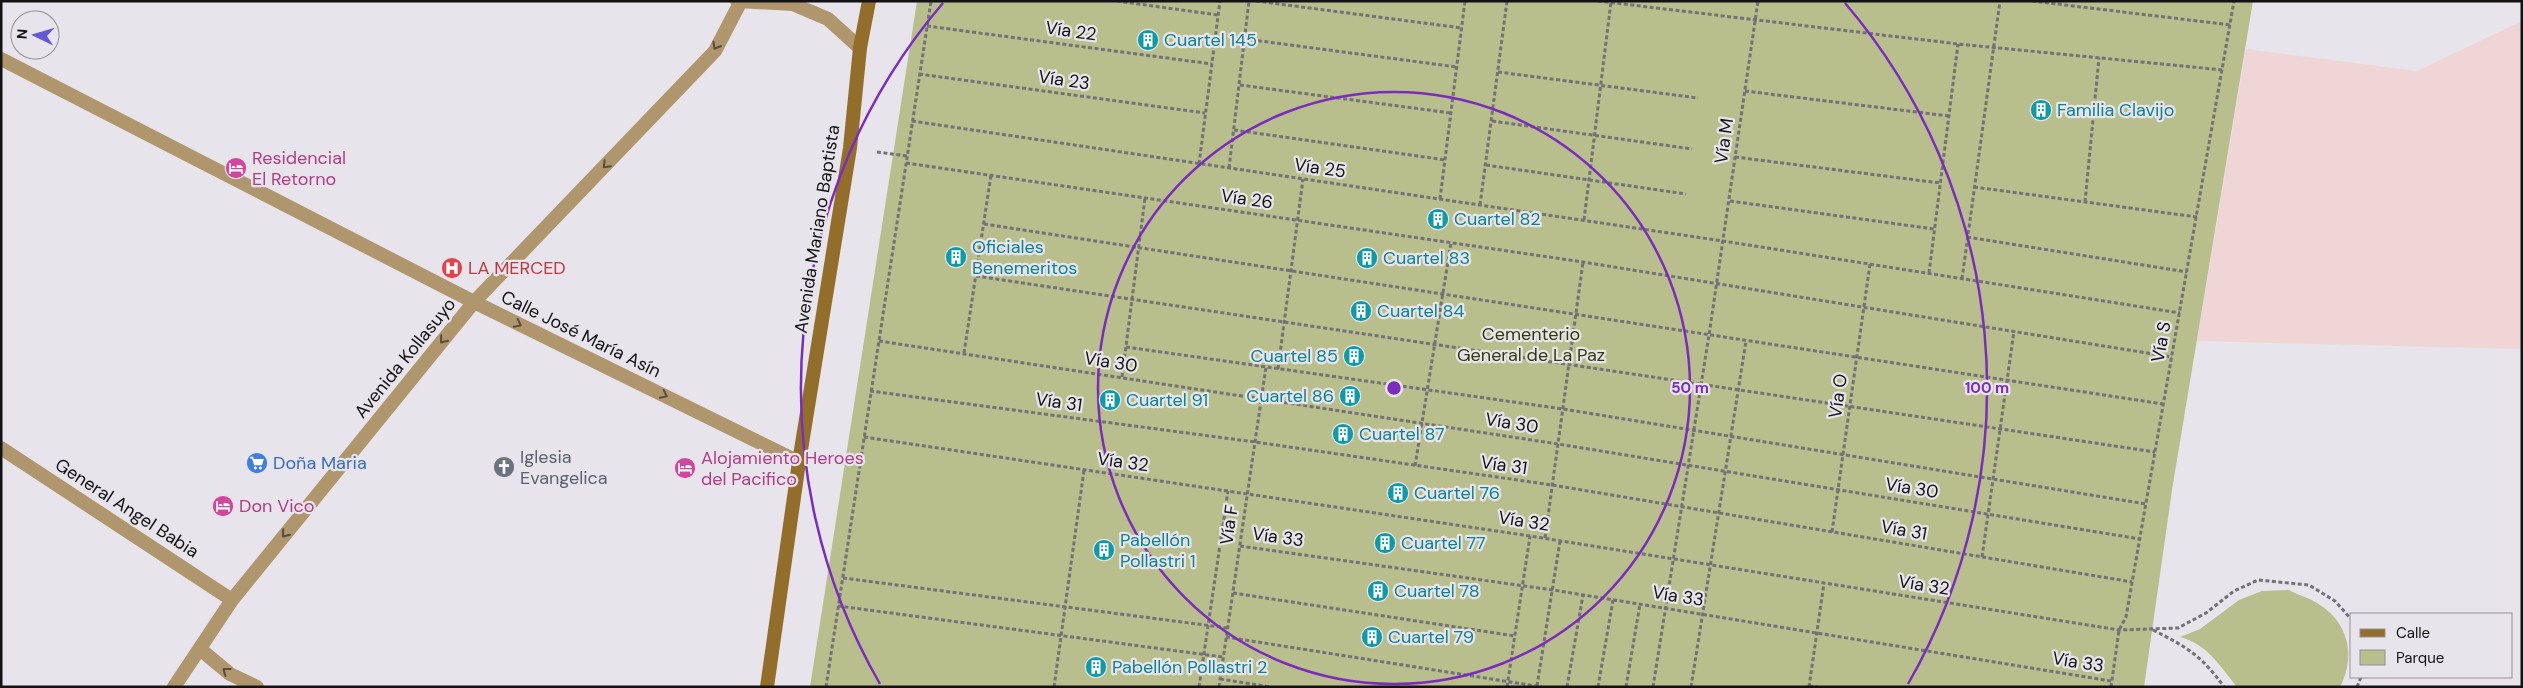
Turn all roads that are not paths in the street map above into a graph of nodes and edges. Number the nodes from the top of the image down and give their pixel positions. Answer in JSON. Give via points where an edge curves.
{"nodes":[{"id":1,"x":869,"y":1,"type":"edge"},
{"id":2,"x":739,"y":2,"type":"edge"},
{"id":3,"x":860,"y":48,"type":"junction"},
{"id":4,"x":1,"y":59,"type":"edge"},
{"id":5,"x":474,"y":302,"type":"junction"},
{"id":6,"x":1,"y":448,"type":"edge"},
{"id":7,"x":799,"y":462,"type":"junction"},
{"id":8,"x":232,"y":600,"type":"junction"},
{"id":9,"x":200,"y":649,"type":"junction"},
{"id":10,"x":174,"y":687,"type":"edge"},
{"id":11,"x":257,"y":687,"type":"edge"},
{"id":12,"x":767,"y":687,"type":"edge"}],
"edges":[{"from":1,"to":3,"type":"main road","name":"Avenida Mariano Baptista"},
{"from":2,"to":3,"type":"street","via":[[793,4],[828,19]]},
{"from":2,"to":5,"type":"street","name":"Avenida Kollasuyo","one_way":true,"via":[[715,51]]},
{"from":3,"to":7,"type":"main road","name":"Avenida Mariano Baptista","via":[[850,148]]},
{"from":4,"to":5,"type":"street","name":"Calle José María Asín"},
{"from":5,"to":7,"type":"street","name":"Calle José María Asín","one_way":true},
{"from":5,"to":8,"type":"street","name":"Avenida Kollasuyo","one_way":true},
{"from":6,"to":8,"type":"street","name":"General Angel Babia"},
{"from":7,"to":12,"type":"main road","name":"Avenida Mariano Baptista"},
{"from":8,"to":9,"type":"street","name":"Avenida Kollasuyo"},
{"from":9,"to":10,"type":"street","name":"Avenida Kollasuyo"},
{"from":11,"to":9,"type":"street","one_way":true,"via":[[230,674]]}]}
